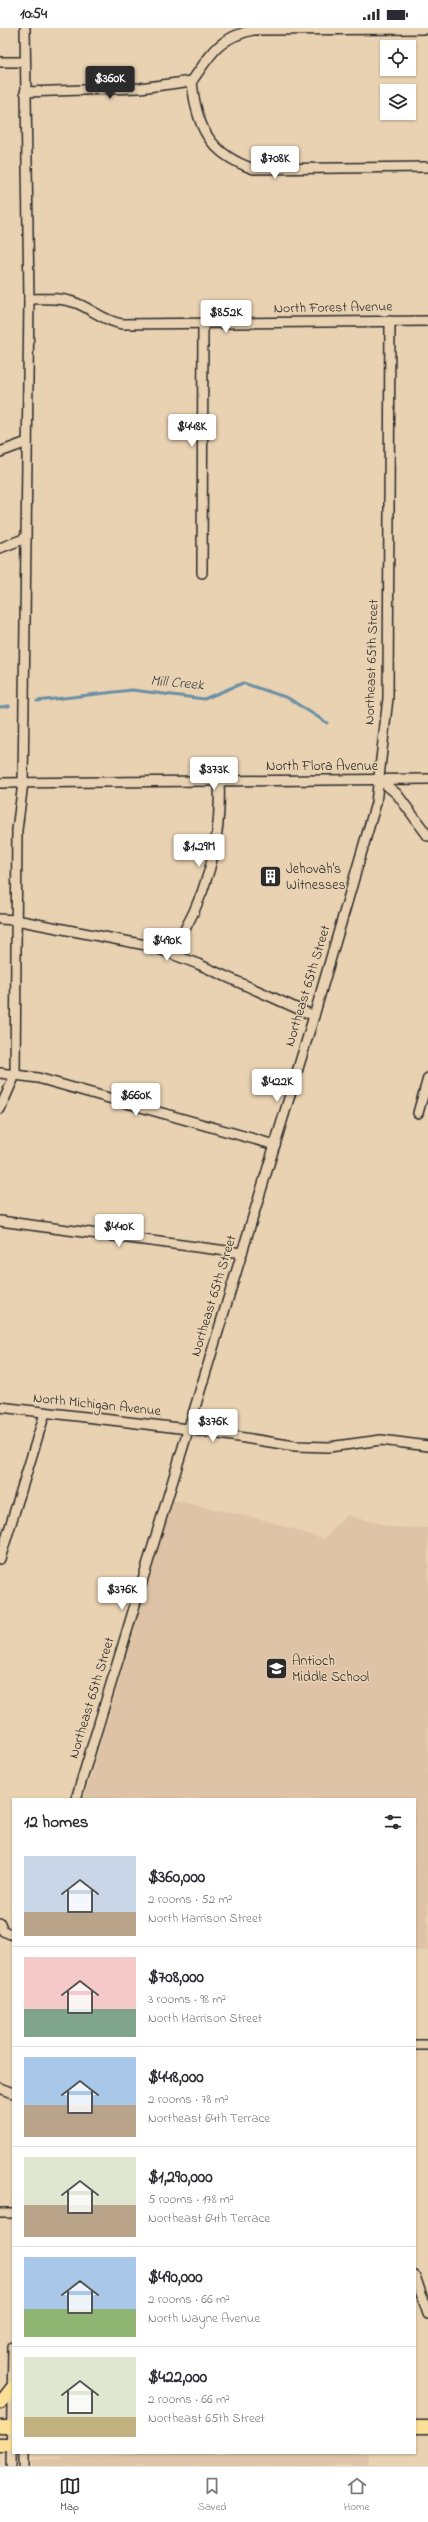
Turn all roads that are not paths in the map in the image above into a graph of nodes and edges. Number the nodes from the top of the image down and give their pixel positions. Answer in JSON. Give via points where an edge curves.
{"nodes":[{"id":1,"x":25,"y":28,"type":"edge"},
{"id":2,"x":428,"y":29,"type":"edge"},
{"id":3,"x":0,"y":62,"type":"edge"},
{"id":4,"x":25,"y":62,"type":"junction"},
{"id":5,"x":192,"y":81,"type":"junction"},
{"id":6,"x":25,"y":92,"type":"junction"},
{"id":7,"x":428,"y":167,"type":"edge"},
{"id":8,"x":29,"y":299,"type":"junction"},
{"id":9,"x":390,"y":321,"type":"junction"},
{"id":10,"x":428,"y":321,"type":"edge"},
{"id":11,"x":203,"y":323,"type":"junction"},
{"id":12,"x":27,"y":442,"type":"junction"},
{"id":13,"x":0,"y":452,"type":"edge"},
{"id":14,"x":26,"y":538,"type":"junction"},
{"id":15,"x":0,"y":548,"type":"edge"},
{"id":16,"x":202,"y":573,"type":"dead end"},
{"id":17,"x":379,"y":779,"type":"junction"},
{"id":18,"x":428,"y":779,"type":"edge"},
{"id":19,"x":219,"y":780,"type":"junction"},
{"id":20,"x":0,"y":783,"type":"edge"},
{"id":21,"x":23,"y":783,"type":"junction"},
{"id":22,"x":428,"y":836,"type":"edge"},
{"id":23,"x":0,"y":920,"type":"edge"},
{"id":24,"x":16,"y":920,"type":"junction"},
{"id":25,"x":171,"y":953,"type":"junction"},
{"id":26,"x":314,"y":1016,"type":"junction"},
{"id":27,"x":0,"y":1073,"type":"edge"},
{"id":28,"x":15,"y":1075,"type":"junction"},
{"id":29,"x":428,"y":1078,"type":"edge"},
{"id":30,"x":0,"y":1109,"type":"edge"},
{"id":31,"x":418,"y":1113,"type":"dead end"},
{"id":32,"x":275,"y":1145,"type":"junction"},
{"id":33,"x":0,"y":1221,"type":"edge"},
{"id":34,"x":242,"y":1253,"type":"junction"},
{"id":35,"x":0,"y":1407,"type":"edge"},
{"id":36,"x":45,"y":1414,"type":"junction"},
{"id":37,"x":188,"y":1429,"type":"junction"},
{"id":38,"x":428,"y":1446,"type":"edge"},
{"id":39,"x":0,"y":1559,"type":"edge"},
{"id":40,"x":76,"y":1798,"type":"edge"},
{"id":41,"x":1,"y":1928,"type":"edge"},
{"id":42,"x":12,"y":1934,"type":"edge"},
{"id":43,"x":416,"y":2044,"type":"edge"},
{"id":44,"x":428,"y":2045,"type":"edge"},
{"id":45,"x":0,"y":2088,"type":"edge"},
{"id":46,"x":12,"y":2093,"type":"edge"},
{"id":47,"x":0,"y":2213,"type":"edge"},
{"id":48,"x":12,"y":2213,"type":"edge"},
{"id":49,"x":416,"y":2279,"type":"edge"},
{"id":50,"x":428,"y":2314,"type":"edge"},
{"id":51,"x":12,"y":2388,"type":"edge"},
{"id":52,"x":0,"y":2403,"type":"edge"},
{"id":53,"x":8,"y":2427,"type":"edge"},
{"id":54,"x":416,"y":2427,"type":"edge"},
{"id":55,"x":428,"y":2427,"type":"edge"},
{"id":56,"x":8,"y":2445,"type":"edge"},
{"id":57,"x":24,"y":2454,"type":"edge"},
{"id":58,"x":11,"y":2466,"type":"edge"},
{"id":59,"x":24,"y":2466,"type":"edge"}],
"edges":[{"from":1,"to":4,"type":"street"},
{"from":2,"to":5,"type":"street","via":[[253,30],[235,35],[219,45]]},
{"from":3,"to":4,"type":"street"},
{"from":4,"to":6,"type":"street"},
{"from":5,"to":6,"type":"street","via":[[140,88]]},
{"from":5,"to":7,"type":"street","via":[[195,108],[205,134],[224,154],[242,165],[254,169]]},
{"from":6,"to":8,"type":"street"},
{"from":8,"to":11,"type":"street","name":"North Forest Avenue","via":[[68,301],[122,324]]},
{"from":8,"to":12,"type":"street"},
{"from":9,"to":10,"type":"street","name":"North Forest Avenue"},
{"from":9,"to":11,"type":"street","name":"North Forest Avenue"},
{"from":9,"to":17,"type":"street","name":"Northeast 65th Street","via":[[388,698]]},
{"from":11,"to":16,"type":"street"},
{"from":12,"to":13,"type":"street"},
{"from":12,"to":14,"type":"street"},
{"from":14,"to":15,"type":"street"},
{"from":14,"to":21,"type":"street"},
{"from":17,"to":18,"type":"street","name":"North Flora Avenue"},
{"from":17,"to":19,"type":"street","name":"North Flora Avenue"},
{"from":17,"to":22,"type":"street","via":[[397,794]]},
{"from":17,"to":26,"type":"street","name":"Northeast 65th Street","via":[[376,803]]},
{"from":19,"to":21,"type":"street","name":"North Flora Avenue"},
{"from":19,"to":25,"type":"street","via":[[220,815],[211,867],[192,916]]},
{"from":20,"to":21,"type":"street","name":"North Flora Avenue"},
{"from":21,"to":24,"type":"street","via":[[17,830]]},
{"from":23,"to":24,"type":"street"},
{"from":24,"to":25,"type":"street","via":[[129,941]]},
{"from":24,"to":28,"type":"street"},
{"from":25,"to":26,"type":"street"},
{"from":26,"to":32,"type":"street","name":"Northeast 65th Street"},
{"from":27,"to":28,"type":"street"},
{"from":28,"to":30,"type":"street"},
{"from":28,"to":32,"type":"street","via":[[38,1078]]},
{"from":29,"to":31,"type":"street"},
{"from":32,"to":34,"type":"street","name":"Northeast 65th Street"},
{"from":33,"to":34,"type":"street"},
{"from":34,"to":37,"type":"street","name":"Northeast 65th Street"},
{"from":35,"to":36,"type":"street","name":"North Michigan Avenue"},
{"from":36,"to":37,"type":"street","name":"North Michigan Avenue"},
{"from":36,"to":39,"type":"street"},
{"from":37,"to":38,"type":"street","name":"North Michigan Avenue","via":[[312,1448],[380,1440]]},
{"from":37,"to":40,"type":"street","name":"Northeast 65th Street"},
{"from":41,"to":42,"type":"street"},
{"from":43,"to":44,"type":"street"},
{"from":45,"to":46,"type":"street"},
{"from":47,"to":48,"type":"street"},
{"from":49,"to":50,"type":"street"},
{"from":51,"to":52,"type":"main road"},
{"from":51,"to":53,"type":"street"},
{"from":53,"to":56,"type":"street"},
{"from":54,"to":55,"type":"main road"},
{"from":56,"to":58,"type":"street"},
{"from":57,"to":59,"type":"street"}]}
